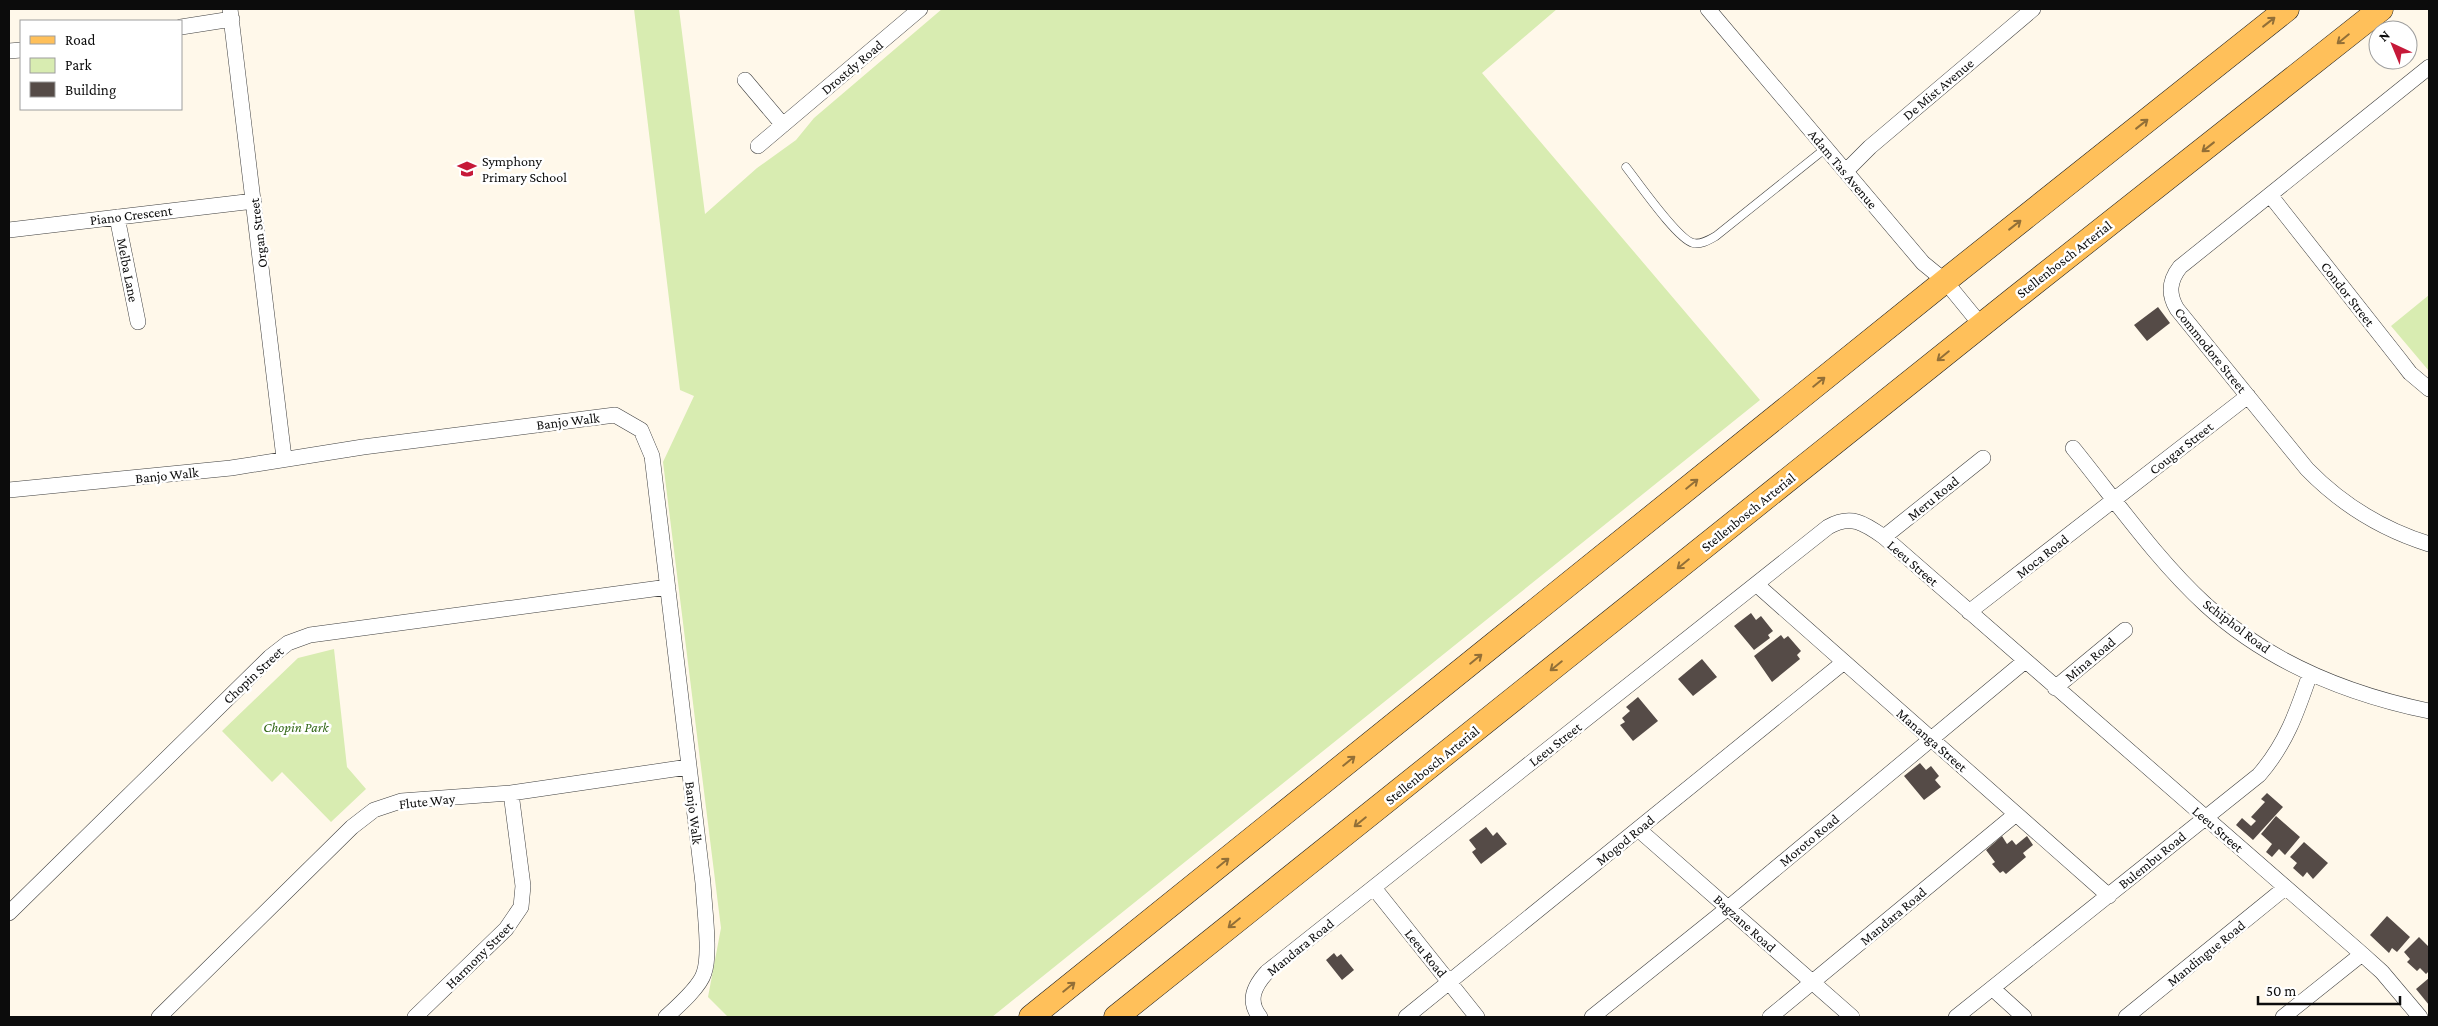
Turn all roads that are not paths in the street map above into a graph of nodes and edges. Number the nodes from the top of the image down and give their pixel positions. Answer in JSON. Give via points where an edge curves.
{"nodes":[{"id":1,"x":920,"y":9,"type":"edge"},
{"id":2,"x":1708,"y":9,"type":"edge"},
{"id":3,"x":2033,"y":9,"type":"edge"},
{"id":4,"x":2287,"y":9,"type":"edge"},
{"id":5,"x":2381,"y":9,"type":"edge"},
{"id":6,"x":231,"y":14,"type":"edge"},
{"id":7,"x":182,"y":27,"type":"edge"},
{"id":8,"x":2429,"y":67,"type":"edge"},
{"id":9,"x":745,"y":80,"type":"dead end"},
{"id":10,"x":783,"y":125,"type":"junction"},
{"id":11,"x":758,"y":146,"type":"dead end"},
{"id":12,"x":1826,"y":148,"type":"junction"},
{"id":13,"x":1626,"y":167,"type":"dead end"},
{"id":14,"x":1846,"y":171,"type":"junction"},
{"id":15,"x":2270,"y":195,"type":"junction"},
{"id":16,"x":254,"y":201,"type":"junction"},
{"id":17,"x":118,"y":217,"type":"junction"},
{"id":18,"x":9,"y":230,"type":"edge"},
{"id":19,"x":1945,"y":281,"type":"junction"},
{"id":20,"x":138,"y":322,"type":"dead end"},
{"id":21,"x":1981,"y":325,"type":"junction"},
{"id":22,"x":2429,"y":389,"type":"edge"},
{"id":23,"x":2248,"y":396,"type":"junction"},
{"id":24,"x":2073,"y":448,"type":"dead end"},
{"id":25,"x":284,"y":458,"type":"junction"},
{"id":26,"x":1983,"y":458,"type":"dead end"},
{"id":27,"x":9,"y":490,"type":"edge"},
{"id":28,"x":2114,"y":500,"type":"junction"},
{"id":29,"x":1884,"y":538,"type":"junction"},
{"id":30,"x":2429,"y":544,"type":"edge"},
{"id":31,"x":1756,"y":584,"type":"junction"},
{"id":32,"x":668,"y":587,"type":"junction"},
{"id":33,"x":1969,"y":612,"type":"junction"},
{"id":34,"x":2125,"y":630,"type":"dead end"},
{"id":35,"x":2025,"y":661,"type":"junction"},
{"id":36,"x":1844,"y":662,"type":"junction"},
{"id":37,"x":2310,"y":674,"type":"junction"},
{"id":38,"x":2055,"y":688,"type":"junction"},
{"id":39,"x":2429,"y":711,"type":"edge"},
{"id":40,"x":1931,"y":739,"type":"junction"},
{"id":41,"x":688,"y":767,"type":"junction"},
{"id":42,"x":511,"y":793,"type":"junction"},
{"id":43,"x":2016,"y":814,"type":"junction"},
{"id":44,"x":2205,"y":818,"type":"junction"},
{"id":45,"x":1638,"y":829,"type":"junction"},
{"id":46,"x":1374,"y":888,"type":"junction"},
{"id":47,"x":2285,"y":888,"type":"junction"},
{"id":48,"x":2109,"y":896,"type":"junction"},
{"id":49,"x":1728,"y":908,"type":"junction"},
{"id":50,"x":9,"y":913,"type":"edge"},
{"id":51,"x":2362,"y":954,"type":"junction"},
{"id":52,"x":1449,"y":982,"type":"junction"},
{"id":53,"x":1812,"y":983,"type":"junction"},
{"id":54,"x":1992,"y":988,"type":"junction"},
{"id":55,"x":159,"y":1017,"type":"edge"},
{"id":56,"x":415,"y":1017,"type":"edge"},
{"id":57,"x":666,"y":1017,"type":"edge"},
{"id":58,"x":1031,"y":1017,"type":"edge"},
{"id":59,"x":1116,"y":1017,"type":"edge"},
{"id":60,"x":1260,"y":1017,"type":"edge"},
{"id":61,"x":1406,"y":1017,"type":"edge"},
{"id":62,"x":1478,"y":1017,"type":"edge"},
{"id":63,"x":1592,"y":1017,"type":"edge"},
{"id":64,"x":1770,"y":1017,"type":"edge"},
{"id":65,"x":1852,"y":1017,"type":"edge"},
{"id":66,"x":1956,"y":1017,"type":"edge"},
{"id":67,"x":2024,"y":1017,"type":"edge"},
{"id":68,"x":2126,"y":1017,"type":"edge"},
{"id":69,"x":2282,"y":1017,"type":"edge"},
{"id":70,"x":2420,"y":1017,"type":"edge"}],
"edges":[{"from":1,"to":10,"type":"street","name":"Drostdy Road"},
{"from":2,"to":12,"type":"street","name":"Adam Tas Avenue"},
{"from":3,"to":14,"type":"street","name":"De Mist Avenue"},
{"from":19,"to":4,"type":"main road","one_way":true},
{"from":5,"to":21,"type":"main road","name":"Stellenbosch Arterial","one_way":true},
{"from":6,"to":7,"type":"street"},
{"from":6,"to":16,"type":"street","name":"Organ Street"},
{"from":8,"to":15,"type":"street","name":"Commodore Street"},
{"from":9,"to":10,"type":"street"},
{"from":10,"to":11,"type":"street","name":"Drostdy Road"},
{"from":12,"to":13,"type":"lane","via":[[1716,236],[1694,243],[1680,235]]},
{"from":12,"to":14,"type":"street","name":"Adam Tas Avenue"},
{"from":14,"to":19,"type":"street","name":"Adam Tas Avenue","via":[[1923,263]]},
{"from":15,"to":22,"type":"street","name":"Condor Street","via":[[2405,366]]},
{"from":15,"to":23,"type":"street","name":"Commodore Street","via":[[2180,268],[2171,286],[2177,309]]},
{"from":16,"to":17,"type":"street","name":"Piano Crescent"},
{"from":16,"to":25,"type":"street","name":"Organ Street"},
{"from":17,"to":18,"type":"street","name":"Piano Crescent"},
{"from":17,"to":20,"type":"street","name":"Melba Lane"},
{"from":19,"to":21,"type":"street","name":"Adam Tas Avenue"},
{"from":58,"to":19,"type":"main road","one_way":true},
{"from":21,"to":59,"type":"main road","name":"Stellenbosch Arterial","one_way":true},
{"from":23,"to":28,"type":"street","name":"Cougar Street"},
{"from":23,"to":30,"type":"street","name":"Commodore Street","via":[[2307,469],[2343,502],[2385,528]]},
{"from":24,"to":28,"type":"street","name":"Schiphol Road"},
{"from":25,"to":27,"type":"street","name":"Banjo Walk","via":[[231,468]]},
{"from":25,"to":32,"type":"street","name":"Banjo Walk","via":[[615,415],[641,430],[652,456]]},
{"from":26,"to":29,"type":"street","name":"Meru Road"},
{"from":28,"to":33,"type":"street","name":"Moca Road"},
{"from":28,"to":37,"type":"street","name":"Schiphol Road","via":[[2206,605],[2252,641]]},
{"from":29,"to":31,"type":"street","name":"Leeu Street","via":[[1862,522],[1837,522]]},
{"from":29,"to":33,"type":"street","name":"Leeu Street"},
{"from":31,"to":36,"type":"street","name":"Mananga Street"},
{"from":31,"to":46,"type":"street","name":"Leeu Street"},
{"from":32,"to":41,"type":"street","name":"Banjo Walk"},
{"from":32,"to":50,"type":"street","name":"Chopin Street","via":[[310,635],[288,643]]},
{"from":33,"to":35,"type":"street","name":"Leeu Street"},
{"from":34,"to":38,"type":"street","name":"Mina Road"},
{"from":35,"to":38,"type":"street","name":"Leeu Street"},
{"from":35,"to":40,"type":"street","name":"Moroto Road"},
{"from":36,"to":40,"type":"street","name":"Mananga Street"},
{"from":36,"to":45,"type":"street","name":"Mogod Road"},
{"from":37,"to":39,"type":"street","name":"Schiphol Road","via":[[2369,696]]},
{"from":37,"to":44,"type":"street","name":"Bulembu Road","via":[[2292,724],[2275,757],[2259,775]]},
{"from":38,"to":44,"type":"street","name":"Leeu Street"},
{"from":40,"to":43,"type":"street","name":"Mananga Street"},
{"from":40,"to":49,"type":"street","name":"Moroto Road"},
{"from":41,"to":42,"type":"street","name":"Flute Way"},
{"from":41,"to":57,"type":"street","name":"Banjo Walk","via":[[703,884],[704,974]]},
{"from":42,"to":55,"type":"street","name":"Flute Way","via":[[401,802],[374,810],[352,827]]},
{"from":42,"to":56,"type":"street","name":"Harmony Street","via":[[523,886],[521,907],[506,929]]},
{"from":43,"to":48,"type":"street","name":"Mananga Street"},
{"from":43,"to":53,"type":"street","name":"Mandara Road"},
{"from":44,"to":47,"type":"street","name":"Leeu Street"},
{"from":44,"to":48,"type":"street","name":"Bulembu Road"},
{"from":45,"to":49,"type":"street","name":"Bagzane Road"},
{"from":45,"to":52,"type":"street","name":"Mogod Road"},
{"from":46,"to":52,"type":"street","name":"Leeu Road"},
{"from":46,"to":60,"type":"street","name":"Mandara Road","via":[[1267,972],[1257,984],[1253,1004]]},
{"from":47,"to":51,"type":"street","name":"Leeu Street"},
{"from":47,"to":68,"type":"street","name":"Mandingue Road"},
{"from":48,"to":54,"type":"street","name":"Bulembu Road"},
{"from":49,"to":53,"type":"street","name":"Bagzane Road"},
{"from":49,"to":63,"type":"street","name":"Moroto Road"},
{"from":51,"to":69,"type":"street"},
{"from":51,"to":70,"type":"street","name":"Leeu Street","via":[[2382,972]]},
{"from":52,"to":61,"type":"street","name":"Mogod Road"},
{"from":52,"to":62,"type":"street","name":"Leeu Road"},
{"from":53,"to":64,"type":"street","name":"Mandara Road"},
{"from":53,"to":65,"type":"street","name":"Bagzane Road"},
{"from":54,"to":66,"type":"street","name":"Bulembu Road"},
{"from":54,"to":67,"type":"street"}]}
